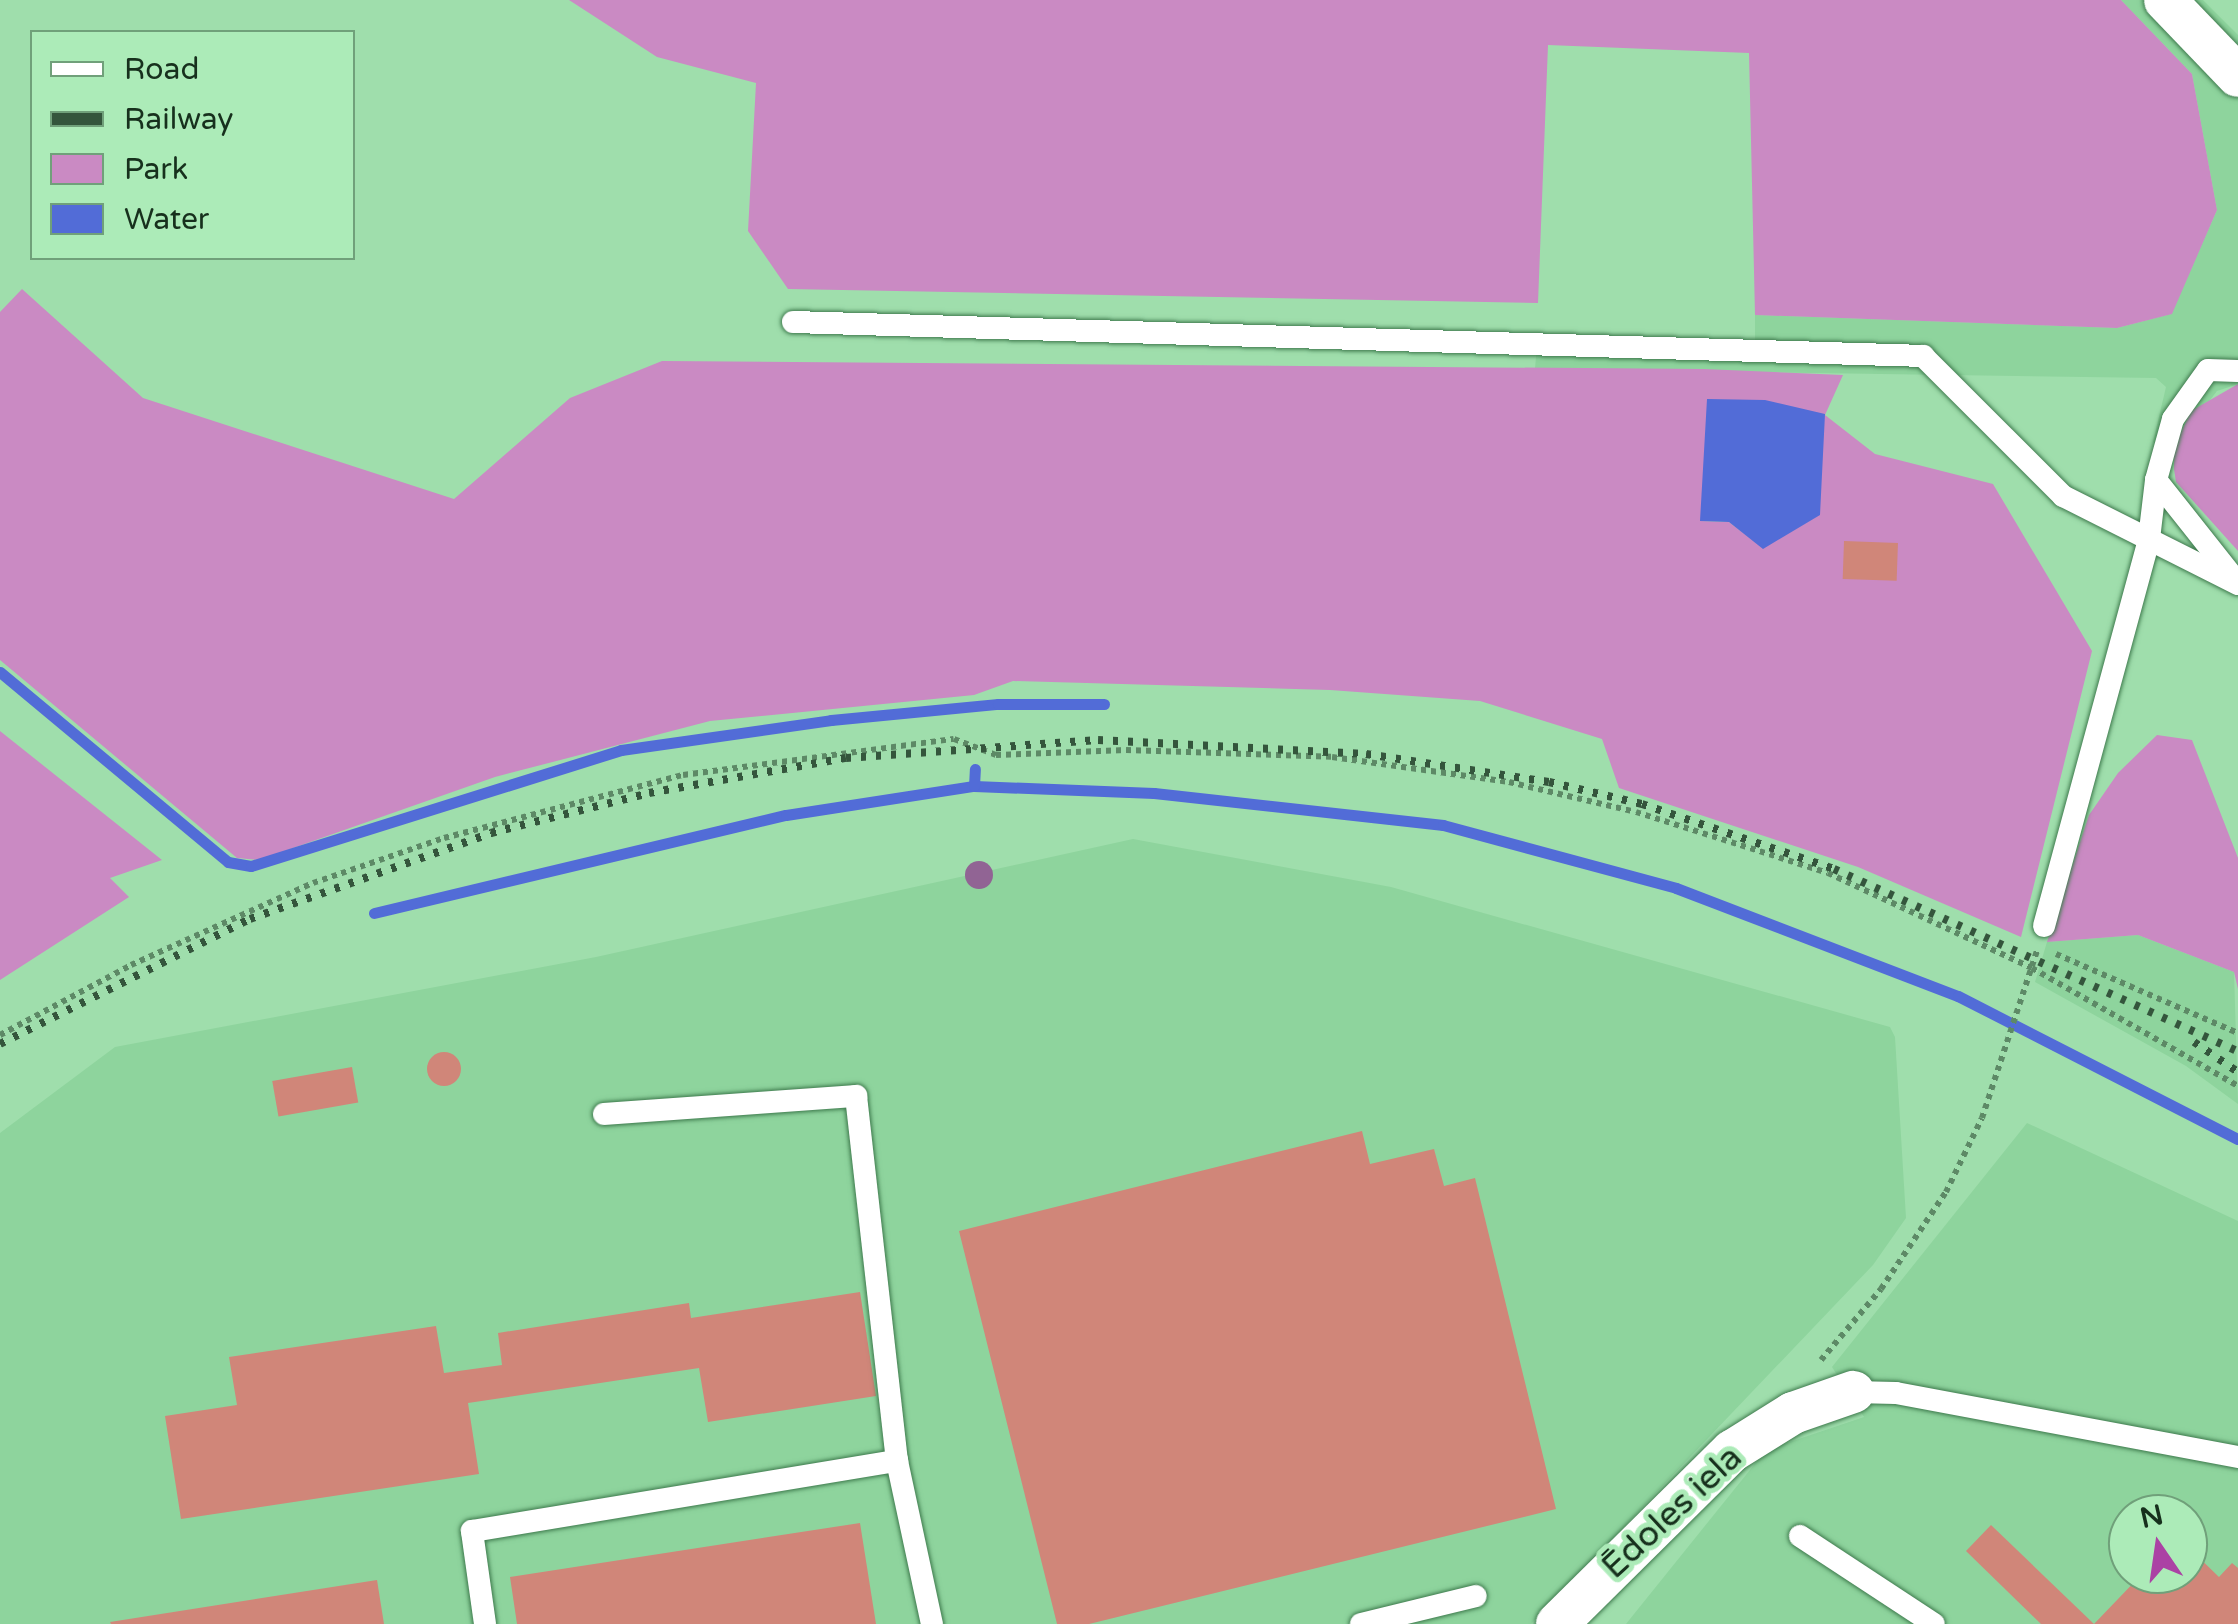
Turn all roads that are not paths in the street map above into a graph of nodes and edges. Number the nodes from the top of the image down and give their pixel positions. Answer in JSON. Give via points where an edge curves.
{"nodes":[{"id":1,"x":2164,"y":0,"type":"edge"},
{"id":2,"x":2238,"y":76,"type":"edge"},
{"id":3,"x":793,"y":322,"type":"dead end"},
{"id":4,"x":2238,"y":371,"type":"edge"},
{"id":5,"x":2156,"y":480,"type":"junction"},
{"id":6,"x":2149,"y":539,"type":"junction"},
{"id":7,"x":2041,"y":936,"type":"road end"},
{"id":8,"x":604,"y":1114,"type":"dead end"},
{"id":9,"x":1853,"y":1392,"type":"joint"},
{"id":10,"x":2238,"y":1457,"type":"edge"},
{"id":11,"x":896,"y":1461,"type":"junction"},
{"id":12,"x":1800,"y":1536,"type":"dead end"},
{"id":13,"x":1476,"y":1596,"type":"dead end"},
{"id":14,"x":485,"y":1624,"type":"edge"},
{"id":15,"x":932,"y":1624,"type":"edge"},
{"id":16,"x":1360,"y":1624,"type":"edge"},
{"id":17,"x":1557,"y":1624,"type":"edge"},
{"id":18,"x":1934,"y":1624,"type":"edge"}],
"edges":[{"from":1,"to":2,"type":"street"},
{"from":3,"to":6,"type":"lane","via":[[1923,356],[2062,496]]},
{"from":4,"to":5,"type":"lane","via":[[2208,370],[2174,419]]},
{"from":5,"to":6,"type":"lane"},
{"from":5,"to":6,"type":"lane","via":[[2238,584]]},
{"from":6,"to":7,"type":"lane"},
{"from":8,"to":11,"type":"lane","via":[[856,1096]]},
{"from":9,"to":10,"type":"lane","via":[[1896,1393]]},
{"from":9,"to":17,"type":"street","name":"Ēdoles iela","via":[[1794,1414],[1732,1451]]},
{"from":11,"to":14,"type":"lane","via":[[472,1531]]},
{"from":11,"to":15,"type":"lane"},
{"from":12,"to":18,"type":"lane"},
{"from":13,"to":16,"type":"lane"}]}
